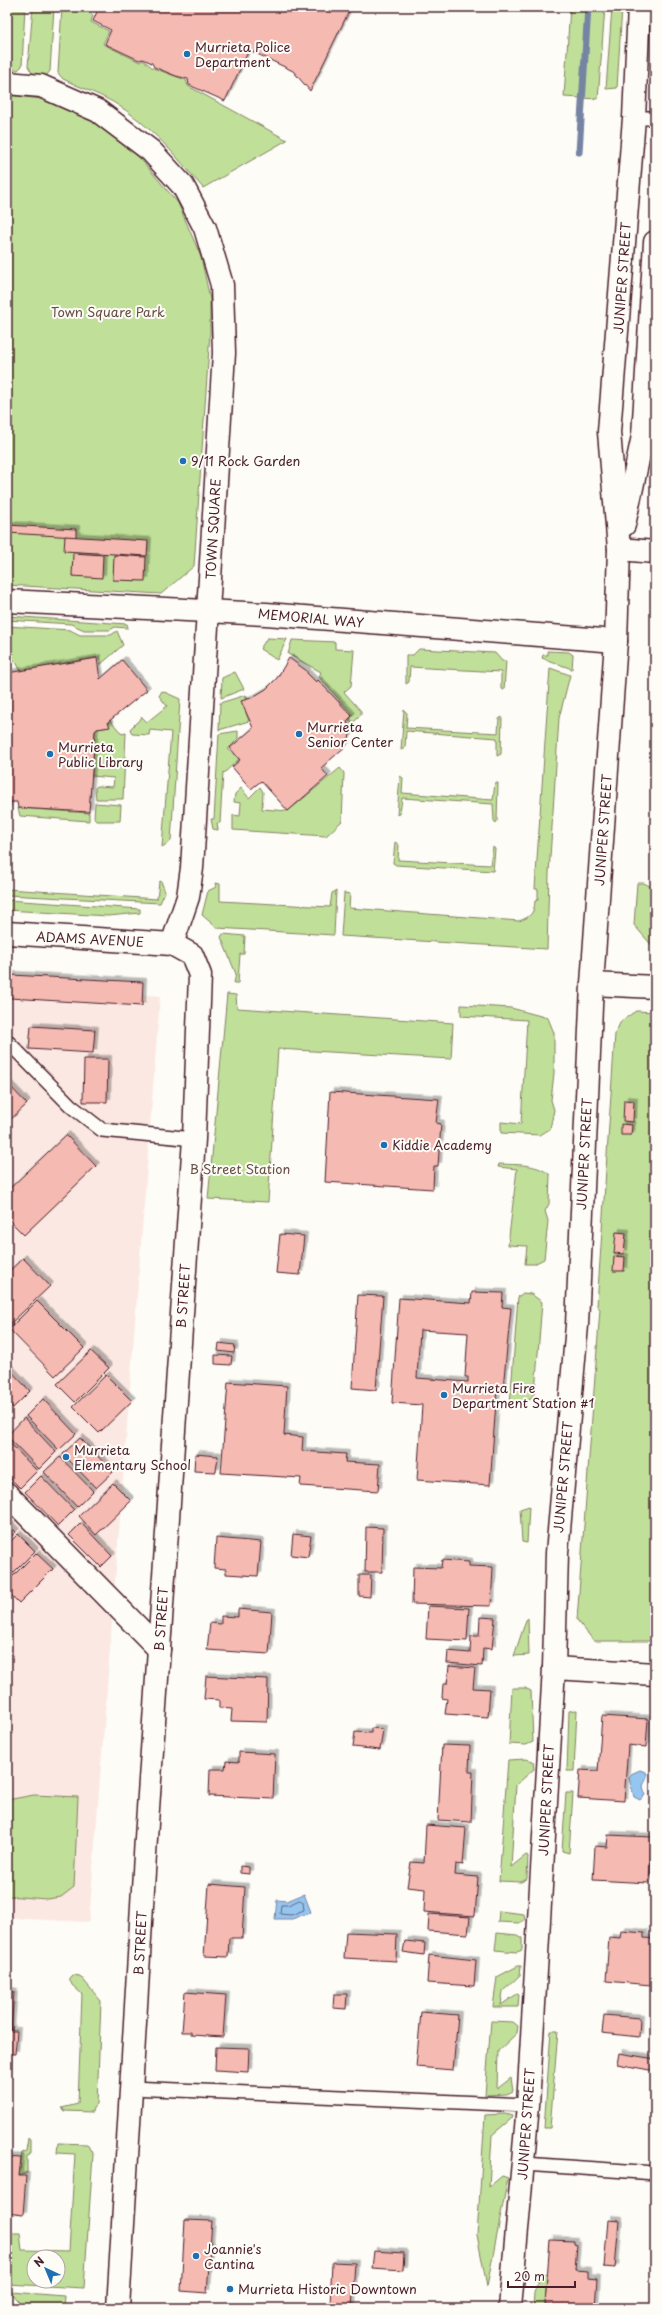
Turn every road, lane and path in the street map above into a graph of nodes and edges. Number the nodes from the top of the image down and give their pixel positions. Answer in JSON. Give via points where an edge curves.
{"nodes":[{"id":1,"x":640,"y":7,"type":"edge"},
{"id":2,"x":7,"y":82,"type":"edge"},
{"id":3,"x":634,"y":118,"type":"junction"},
{"id":4,"x":655,"y":118,"type":"edge"},
{"id":5,"x":655,"y":242,"type":"edge"},
{"id":6,"x":619,"y":550,"type":"junction"},
{"id":7,"x":655,"y":552,"type":"edge"},
{"id":8,"x":7,"y":601,"type":"edge"},
{"id":9,"x":208,"y":611,"type":"junction"},
{"id":10,"x":616,"y":641,"type":"junction"},
{"id":11,"x":7,"y":934,"type":"edge"},
{"id":12,"x":172,"y":944,"type":"junction"},
{"id":13,"x":592,"y":984,"type":"junction"},
{"id":14,"x":655,"y":987,"type":"edge"},
{"id":15,"x":7,"y":1041,"type":"edge"},
{"id":16,"x":194,"y":1139,"type":"junction"},
{"id":17,"x":7,"y":1494,"type":"edge"},
{"id":18,"x":159,"y":1649,"type":"junction"},
{"id":19,"x":554,"y":1668,"type":"junction"},
{"id":20,"x":655,"y":1674,"type":"edge"},
{"id":21,"x":130,"y":2088,"type":"junction"},
{"id":22,"x":528,"y":2105,"type":"junction"},
{"id":23,"x":524,"y":2164,"type":"junction"},
{"id":24,"x":655,"y":2174,"type":"edge"},
{"id":25,"x":118,"y":2308,"type":"edge"},
{"id":26,"x":510,"y":2308,"type":"edge"}],
"edges":[{"from":1,"to":3,"type":"street","name":"JUNIPER STREET"},
{"from":2,"to":9,"type":"street","name":"TOWN SQUARE","via":[[53,90],[98,110],[129,132],[151,151],[183,186],[205,228],[222,285],[224,353]]},
{"from":3,"to":4,"type":"lane"},
{"from":3,"to":6,"type":"street","name":"JUNIPER STREET","via":[[609,432]]},
{"from":5,"to":6,"type":"street","name":"JUNIPER STREET","via":[[643,436]]},
{"from":6,"to":7,"type":"street"},
{"from":6,"to":10,"type":"street","name":"JUNIPER STREET"},
{"from":8,"to":9,"type":"street","name":"MEMORIAL WAY"},
{"from":9,"to":10,"type":"street","name":"MEMORIAL WAY"},
{"from":9,"to":12,"type":"street","name":"TOWN SQUARE","via":[[192,868],[188,897]]},
{"from":10,"to":13,"type":"street","name":"JUNIPER STREET"},
{"from":11,"to":12,"type":"street","name":"ADAMS AVENUE"},
{"from":12,"to":16,"type":"street","name":"B STREET","via":[[192,954],[200,975]]},
{"from":13,"to":14,"type":"street"},
{"from":13,"to":19,"type":"street","name":"JUNIPER STREET","via":[[576,1324],[557,1553]]},
{"from":15,"to":16,"type":"lane","via":[[70,1106],[102,1130]]},
{"from":16,"to":18,"type":"street","name":"B STREET"},
{"from":17,"to":18,"type":"street"},
{"from":18,"to":21,"type":"street","name":"B STREET"},
{"from":19,"to":20,"type":"street"},
{"from":19,"to":22,"type":"street","name":"JUNIPER STREET"},
{"from":21,"to":22,"type":"lane"},
{"from":21,"to":25,"type":"street","name":"B STREET"},
{"from":22,"to":23,"type":"street","name":"JUNIPER STREET"},
{"from":23,"to":24,"type":"lane"},
{"from":23,"to":26,"type":"street","name":"JUNIPER STREET"}]}
